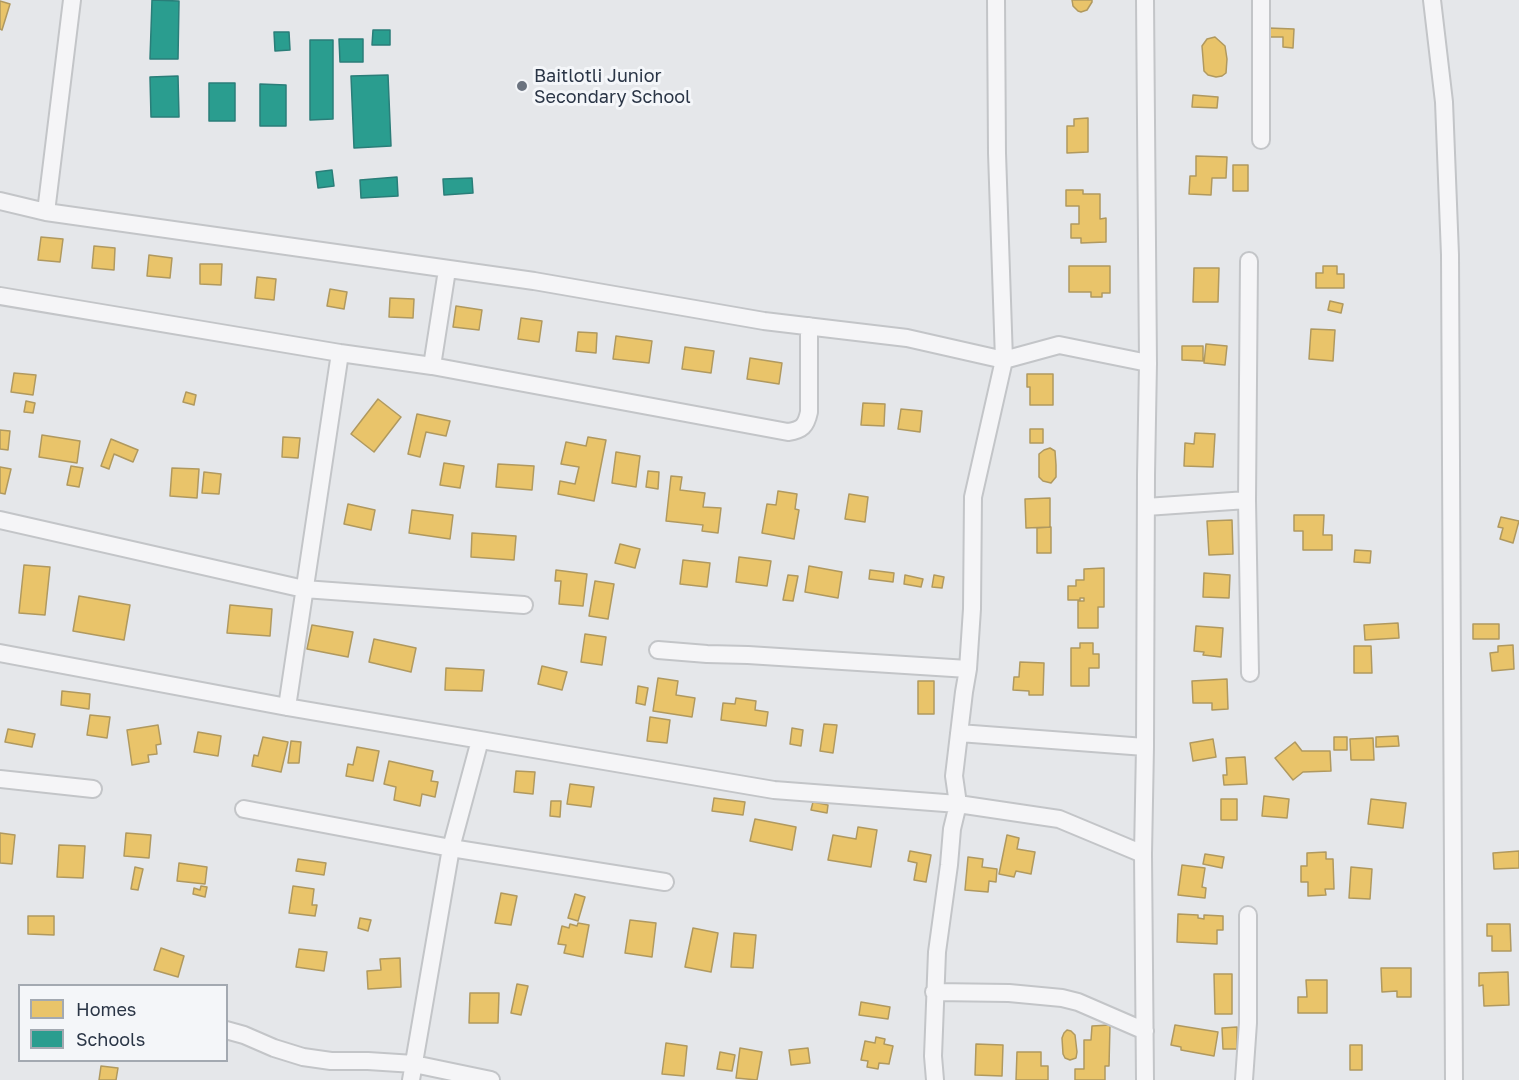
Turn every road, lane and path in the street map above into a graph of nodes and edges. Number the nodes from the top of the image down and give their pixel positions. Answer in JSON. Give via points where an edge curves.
{"nodes":[{"id":1,"x":72,"y":0,"type":"edge"},
{"id":2,"x":996,"y":0,"type":"edge"},
{"id":3,"x":1145,"y":0,"type":"edge"},
{"id":4,"x":1261,"y":0,"type":"edge"},
{"id":5,"x":1432,"y":0,"type":"edge"},
{"id":6,"x":1261,"y":140,"type":"dead end"},
{"id":7,"x":0,"y":201,"type":"edge"},
{"id":8,"x":46,"y":212,"type":"junction"},
{"id":9,"x":1249,"y":261,"type":"dead end"},
{"id":10,"x":447,"y":270,"type":"junction"},
{"id":11,"x":0,"y":296,"type":"edge"},
{"id":12,"x":809,"y":326,"type":"junction"},
{"id":13,"x":340,"y":353,"type":"junction"},
{"id":14,"x":1004,"y":360,"type":"junction"},
{"id":15,"x":1148,"y":363,"type":"junction"},
{"id":16,"x":432,"y":366,"type":"junction"},
{"id":17,"x":1247,"y":500,"type":"junction"},
{"id":18,"x":1146,"y":507,"type":"junction"},
{"id":19,"x":0,"y":520,"type":"edge"},
{"id":20,"x":304,"y":589,"type":"junction"},
{"id":21,"x":524,"y":605,"type":"dead end"},
{"id":22,"x":658,"y":650,"type":"dead end"},
{"id":23,"x":0,"y":654,"type":"edge"},
{"id":24,"x":968,"y":669,"type":"junction"},
{"id":25,"x":1250,"y":673,"type":"dead end"},
{"id":26,"x":287,"y":708,"type":"junction"},
{"id":27,"x":959,"y":733,"type":"junction"},
{"id":28,"x":480,"y":740,"type":"junction"},
{"id":29,"x":1145,"y":747,"type":"junction"},
{"id":30,"x":0,"y":779,"type":"edge"},
{"id":31,"x":93,"y":789,"type":"dead end"},
{"id":32,"x":958,"y":804,"type":"junction"},
{"id":33,"x":244,"y":809,"type":"dead end"},
{"id":34,"x":451,"y":848,"type":"junction"},
{"id":35,"x":1143,"y":854,"type":"junction"},
{"id":36,"x":665,"y":882,"type":"dead end"},
{"id":37,"x":1248,"y":915,"type":"dead end"},
{"id":38,"x":934,"y":992,"type":"junction"},
{"id":39,"x":228,"y":1031,"type":"edge"},
{"id":40,"x":1145,"y":1031,"type":"junction"},
{"id":41,"x":413,"y":1072,"type":"edge"},
{"id":42,"x":491,"y":1080,"type":"edge"},
{"id":43,"x":934,"y":1080,"type":"edge"},
{"id":44,"x":1145,"y":1080,"type":"edge"},
{"id":45,"x":1244,"y":1080,"type":"edge"},
{"id":46,"x":1454,"y":1080,"type":"edge"}],
"edges":[{"from":1,"to":8,"type":"street"},
{"from":2,"to":14,"type":"street"},
{"from":3,"to":15,"type":"street"},
{"from":4,"to":6,"type":"street"},
{"from":5,"to":46,"type":"street","via":[[1444,102],[1450,255]]},
{"from":7,"to":8,"type":"street"},
{"from":8,"to":10,"type":"street"},
{"from":9,"to":17,"type":"street"},
{"from":10,"to":12,"type":"street"},
{"from":10,"to":16,"type":"street"},
{"from":11,"to":13,"type":"street"},
{"from":12,"to":14,"type":"street","via":[[908,338]]},
{"from":12,"to":16,"type":"street","via":[[809,412],[798,431]]},
{"from":13,"to":16,"type":"street"},
{"from":13,"to":20,"type":"street"},
{"from":14,"to":15,"type":"street","via":[[1059,345]]},
{"from":14,"to":24,"type":"street","via":[[973,497]]},
{"from":15,"to":18,"type":"street"},
{"from":17,"to":18,"type":"street"},
{"from":17,"to":25,"type":"street"},
{"from":18,"to":29,"type":"street"},
{"from":19,"to":20,"type":"street"},
{"from":20,"to":21,"type":"street"},
{"from":20,"to":26,"type":"street"},
{"from":22,"to":24,"type":"street"},
{"from":23,"to":26,"type":"street"},
{"from":24,"to":27,"type":"street"},
{"from":26,"to":28,"type":"street"},
{"from":27,"to":29,"type":"street"},
{"from":27,"to":32,"type":"street","via":[[954,776]]},
{"from":28,"to":32,"type":"street","via":[[774,790]]},
{"from":28,"to":34,"type":"street"},
{"from":29,"to":35,"type":"street"},
{"from":30,"to":31,"type":"street"},
{"from":32,"to":35,"type":"street","via":[[1059,819]]},
{"from":32,"to":38,"type":"street"},
{"from":33,"to":34,"type":"street"},
{"from":34,"to":36,"type":"street"},
{"from":34,"to":41,"type":"street"},
{"from":35,"to":40,"type":"street"},
{"from":37,"to":45,"type":"street"},
{"from":38,"to":40,"type":"street","via":[[1009,993],[1070,1000]]},
{"from":38,"to":43,"type":"street"},
{"from":39,"to":41,"type":"street","via":[[303,1057],[368,1060]]},
{"from":40,"to":44,"type":"street"},
{"from":41,"to":42,"type":"street"}]}
